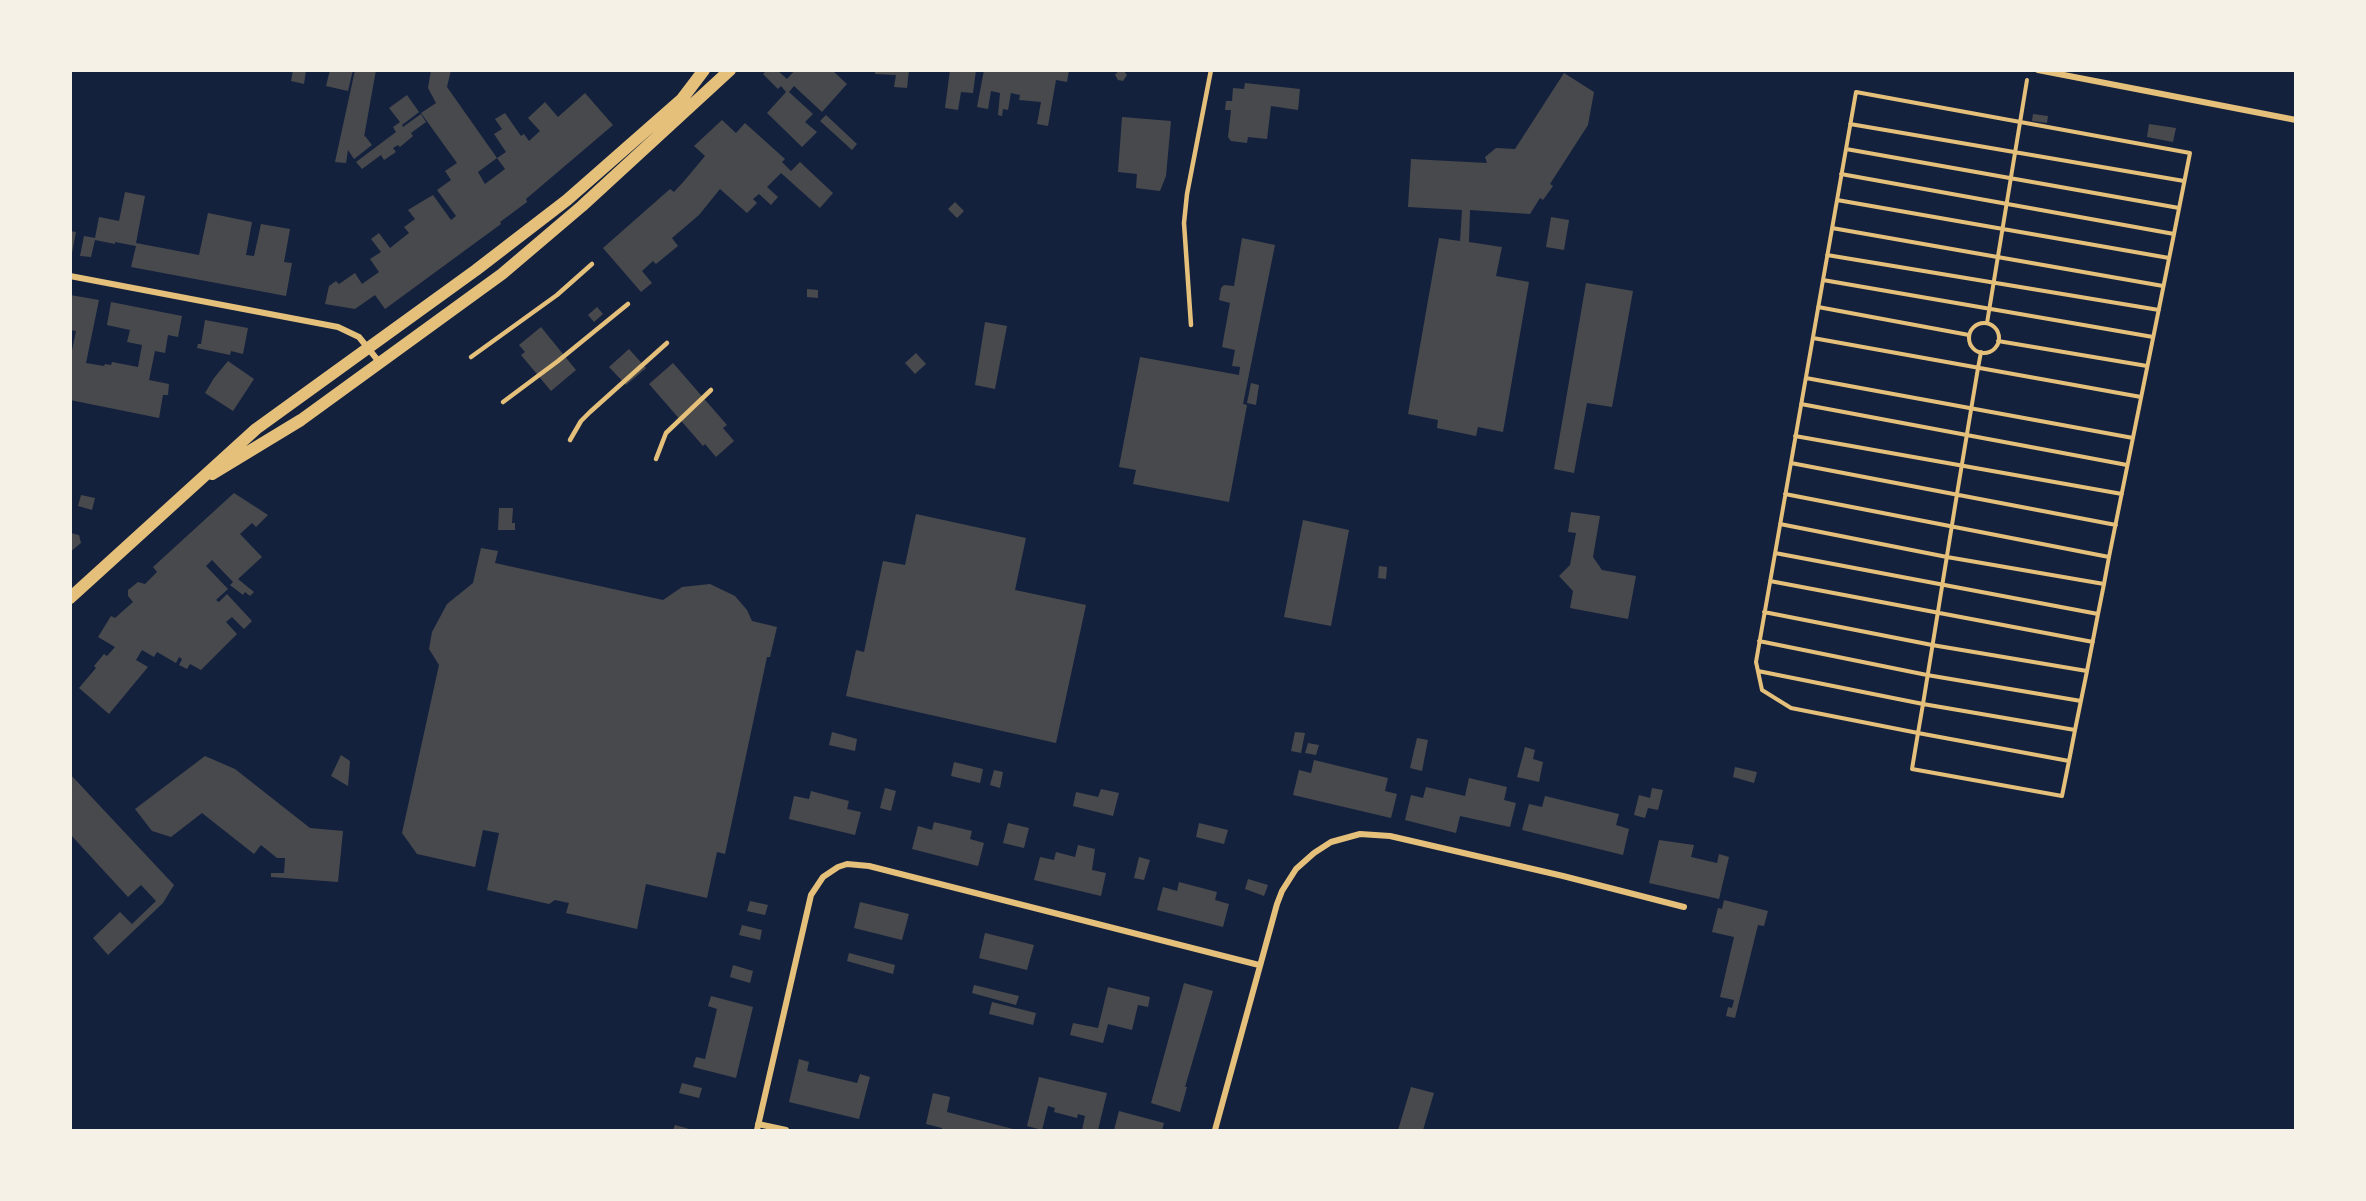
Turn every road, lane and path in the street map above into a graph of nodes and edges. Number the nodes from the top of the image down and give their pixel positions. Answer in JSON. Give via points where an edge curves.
{"nodes":[{"id":1,"x":704,"y":70,"type":"edge"},
{"id":2,"x":730,"y":70,"type":"edge"},
{"id":3,"x":1212,"y":70,"type":"edge"},
{"id":4,"x":2029,"y":70,"type":"edge"},
{"id":5,"x":2038,"y":70,"type":"edge"},
{"id":6,"x":2295,"y":120,"type":"edge"},
{"id":7,"x":2020,"y":123,"type":"junction"},
{"id":8,"x":1850,"y":124,"type":"junction"},
{"id":9,"x":1846,"y":149,"type":"junction"},
{"id":10,"x":2014,"y":153,"type":"junction"},
{"id":11,"x":1841,"y":174,"type":"junction"},
{"id":12,"x":2010,"y":179,"type":"junction"},
{"id":13,"x":2184,"y":181,"type":"junction"},
{"id":14,"x":1837,"y":200,"type":"junction"},
{"id":15,"x":2006,"y":203,"type":"junction"},
{"id":16,"x":2179,"y":208,"type":"junction"},
{"id":17,"x":1832,"y":228,"type":"junction"},
{"id":18,"x":2002,"y":229,"type":"junction"},
{"id":19,"x":2174,"y":234,"type":"junction"},
{"id":20,"x":1827,"y":255,"type":"junction"},
{"id":21,"x":1997,"y":257,"type":"junction"},
{"id":22,"x":2169,"y":258,"type":"junction"},
{"id":23,"x":592,"y":264,"type":"dead end"},
{"id":24,"x":70,"y":276,"type":"edge"},
{"id":25,"x":1823,"y":280,"type":"junction"},
{"id":26,"x":1993,"y":283,"type":"junction"},
{"id":27,"x":2163,"y":286,"type":"junction"},
{"id":28,"x":628,"y":304,"type":"dead end"},
{"id":29,"x":1818,"y":307,"type":"junction"},
{"id":30,"x":1988,"y":310,"type":"junction"},
{"id":31,"x":2158,"y":310,"type":"junction"},
{"id":32,"x":1987,"y":323,"type":"junction"},
{"id":33,"x":1191,"y":325,"type":"dead end"},
{"id":34,"x":1969,"y":335,"type":"junction"},
{"id":35,"x":1813,"y":338,"type":"junction"},
{"id":36,"x":2153,"y":338,"type":"junction"},
{"id":37,"x":1998,"y":341,"type":"junction"},
{"id":38,"x":667,"y":343,"type":"dead end"},
{"id":39,"x":369,"y":348,"type":"junction"},
{"id":40,"x":1981,"y":352,"type":"junction"},
{"id":41,"x":471,"y":357,"type":"dead end"},
{"id":42,"x":380,"y":363,"type":"junction"},
{"id":43,"x":2147,"y":366,"type":"junction"},
{"id":44,"x":1978,"y":368,"type":"junction"},
{"id":45,"x":1806,"y":378,"type":"junction"},
{"id":46,"x":711,"y":390,"type":"dead end"},
{"id":47,"x":2141,"y":397,"type":"junction"},
{"id":48,"x":503,"y":402,"type":"dead end"},
{"id":49,"x":1801,"y":404,"type":"junction"},
{"id":50,"x":1971,"y":410,"type":"junction"},
{"id":51,"x":1796,"y":436,"type":"junction"},
{"id":52,"x":1967,"y":436,"type":"junction"},
{"id":53,"x":2133,"y":438,"type":"junction"},
{"id":54,"x":570,"y":440,"type":"dead end"},
{"id":55,"x":656,"y":459,"type":"dead end"},
{"id":56,"x":1791,"y":463,"type":"junction"},
{"id":57,"x":2128,"y":465,"type":"junction"},
{"id":58,"x":1962,"y":467,"type":"junction"},
{"id":59,"x":193,"y":486,"type":"junction"},
{"id":60,"x":1785,"y":494,"type":"junction"},
{"id":61,"x":1957,"y":494,"type":"junction"},
{"id":62,"x":2122,"y":494,"type":"junction"},
{"id":63,"x":1780,"y":524,"type":"junction"},
{"id":64,"x":2116,"y":525,"type":"junction"},
{"id":65,"x":1952,"y":526,"type":"junction"},
{"id":66,"x":1775,"y":553,"type":"junction"},
{"id":67,"x":1947,"y":557,"type":"junction"},
{"id":68,"x":2109,"y":557,"type":"junction"},
{"id":69,"x":1770,"y":581,"type":"junction"},
{"id":70,"x":2104,"y":584,"type":"junction"},
{"id":71,"x":1942,"y":586,"type":"junction"},
{"id":72,"x":70,"y":598,"type":"edge"},
{"id":73,"x":1764,"y":612,"type":"junction"},
{"id":74,"x":1938,"y":613,"type":"junction"},
{"id":75,"x":2098,"y":614,"type":"junction"},
{"id":76,"x":1759,"y":641,"type":"junction"},
{"id":77,"x":2093,"y":642,"type":"junction"},
{"id":78,"x":1932,"y":645,"type":"junction"},
{"id":79,"x":1758,"y":671,"type":"junction"},
{"id":80,"x":2087,"y":671,"type":"junction"},
{"id":81,"x":1927,"y":675,"type":"junction"},
{"id":82,"x":2081,"y":701,"type":"junction"},
{"id":83,"x":1923,"y":704,"type":"junction"},
{"id":84,"x":2075,"y":730,"type":"junction"},
{"id":85,"x":1918,"y":733,"type":"junction"},
{"id":86,"x":2069,"y":761,"type":"junction"},
{"id":87,"x":1684,"y":907,"type":"dead end"},
{"id":88,"x":1259,"y":965,"type":"junction"},
{"id":89,"x":758,"y":1127,"type":"edge"},
{"id":90,"x":786,"y":1131,"type":"edge"},
{"id":91,"x":1215,"y":1131,"type":"edge"}],
"edges":[{"from":1,"to":39,"type":"main road","via":[[682,99],[567,200]]},
{"from":2,"to":42,"type":"main road","via":[[544,241]]},
{"from":3,"to":33,"type":"lane","via":[[1184,223]]},
{"from":4,"to":7,"type":"path"},
{"from":5,"to":6,"type":"street"},
{"from":7,"to":8,"type":"path","via":[[1856,92]]},
{"from":7,"to":10,"type":"path"},
{"from":7,"to":13,"type":"path","via":[[2190,153]]},
{"from":8,"to":9,"type":"path"},
{"from":8,"to":10,"type":"path"},
{"from":9,"to":11,"type":"path"},
{"from":9,"to":12,"type":"path"},
{"from":10,"to":12,"type":"path"},
{"from":10,"to":13,"type":"path"},
{"from":11,"to":14,"type":"path"},
{"from":11,"to":15,"type":"path"},
{"from":12,"to":15,"type":"path"},
{"from":12,"to":16,"type":"path"},
{"from":13,"to":16,"type":"path"},
{"from":14,"to":17,"type":"path"},
{"from":14,"to":18,"type":"path"},
{"from":15,"to":18,"type":"path"},
{"from":15,"to":19,"type":"path"},
{"from":16,"to":19,"type":"path"},
{"from":17,"to":20,"type":"path"},
{"from":17,"to":21,"type":"path"},
{"from":18,"to":21,"type":"path"},
{"from":18,"to":22,"type":"path"},
{"from":19,"to":22,"type":"path"},
{"from":20,"to":25,"type":"path"},
{"from":20,"to":26,"type":"path"},
{"from":21,"to":26,"type":"path"},
{"from":21,"to":27,"type":"path"},
{"from":22,"to":27,"type":"path"},
{"from":23,"to":41,"type":"lane","via":[[557,295]]},
{"from":24,"to":39,"type":"street","via":[[322,323],[353,333]]},
{"from":25,"to":29,"type":"path"},
{"from":25,"to":30,"type":"path"},
{"from":26,"to":30,"type":"path"},
{"from":26,"to":31,"type":"path"},
{"from":27,"to":31,"type":"path"},
{"from":28,"to":48,"type":"lane"},
{"from":29,"to":34,"type":"path"},
{"from":29,"to":35,"type":"path"},
{"from":30,"to":32,"type":"path"},
{"from":30,"to":36,"type":"path"},
{"from":31,"to":36,"type":"path"},
{"from":32,"to":34,"type":"path","via":[[1978,324]]},
{"from":32,"to":37,"type":"path","via":[[1997,332]]},
{"from":34,"to":40,"type":"path","via":[[1972,348]]},
{"from":35,"to":44,"type":"path"},
{"from":35,"to":45,"type":"path"},
{"from":36,"to":43,"type":"path"},
{"from":37,"to":40,"type":"path","via":[[1993,350]]},
{"from":37,"to":43,"type":"path"},
{"from":38,"to":54,"type":"lane","via":[[581,421]]},
{"from":39,"to":42,"type":"street"},
{"from":39,"to":59,"type":"main road","via":[[256,429]]},
{"from":40,"to":44,"type":"path"},
{"from":42,"to":59,"type":"main road","via":[[286,430]]},
{"from":43,"to":47,"type":"path"},
{"from":44,"to":47,"type":"path"},
{"from":44,"to":50,"type":"path"},
{"from":45,"to":49,"type":"path"},
{"from":45,"to":50,"type":"path"},
{"from":46,"to":55,"type":"lane","via":[[666,433]]},
{"from":47,"to":53,"type":"path"},
{"from":49,"to":51,"type":"path"},
{"from":49,"to":52,"type":"path"},
{"from":50,"to":52,"type":"path"},
{"from":50,"to":53,"type":"path"},
{"from":51,"to":56,"type":"path"},
{"from":51,"to":58,"type":"path"},
{"from":52,"to":57,"type":"path"},
{"from":52,"to":58,"type":"path"},
{"from":53,"to":57,"type":"path"},
{"from":56,"to":60,"type":"path"},
{"from":56,"to":61,"type":"path"},
{"from":57,"to":62,"type":"path"},
{"from":58,"to":61,"type":"path"},
{"from":58,"to":62,"type":"path"},
{"from":59,"to":72,"type":"main road"},
{"from":60,"to":63,"type":"path"},
{"from":60,"to":65,"type":"path"},
{"from":61,"to":64,"type":"path"},
{"from":61,"to":65,"type":"path"},
{"from":62,"to":64,"type":"path"},
{"from":63,"to":66,"type":"path"},
{"from":63,"to":67,"type":"path"},
{"from":64,"to":68,"type":"path"},
{"from":65,"to":67,"type":"path"},
{"from":65,"to":68,"type":"path"},
{"from":66,"to":69,"type":"path"},
{"from":66,"to":71,"type":"path"},
{"from":67,"to":70,"type":"path"},
{"from":67,"to":71,"type":"path"},
{"from":68,"to":70,"type":"path"},
{"from":69,"to":73,"type":"path"},
{"from":69,"to":74,"type":"path"},
{"from":70,"to":75,"type":"path"},
{"from":71,"to":74,"type":"path"},
{"from":71,"to":75,"type":"path"},
{"from":73,"to":76,"type":"path"},
{"from":73,"to":78,"type":"path"},
{"from":74,"to":77,"type":"path"},
{"from":74,"to":78,"type":"path"},
{"from":75,"to":77,"type":"path"},
{"from":76,"to":79,"type":"path"},
{"from":76,"to":81,"type":"path"},
{"from":77,"to":80,"type":"path"},
{"from":78,"to":80,"type":"path"},
{"from":78,"to":81,"type":"path"},
{"from":79,"to":83,"type":"path"},
{"from":79,"to":85,"type":"path","via":[[1762,690],[1791,708]]},
{"from":80,"to":82,"type":"path"},
{"from":81,"to":82,"type":"path"},
{"from":81,"to":83,"type":"path"},
{"from":82,"to":84,"type":"path"},
{"from":83,"to":84,"type":"path"},
{"from":83,"to":85,"type":"path"},
{"from":84,"to":86,"type":"path"},
{"from":85,"to":86,"type":"path"},
{"from":85,"to":86,"type":"path","via":[[1912,769],[2062,796]]},
{"from":87,"to":88,"type":"street","via":[[1390,836],[1350,835],[1314,853],[1289,879],[1276,903]]},
{"from":88,"to":89,"type":"street","via":[[869,866],[847,864],[830,871],[811,895]]},
{"from":88,"to":91,"type":"street"},
{"from":89,"to":90,"type":"street"}]}
